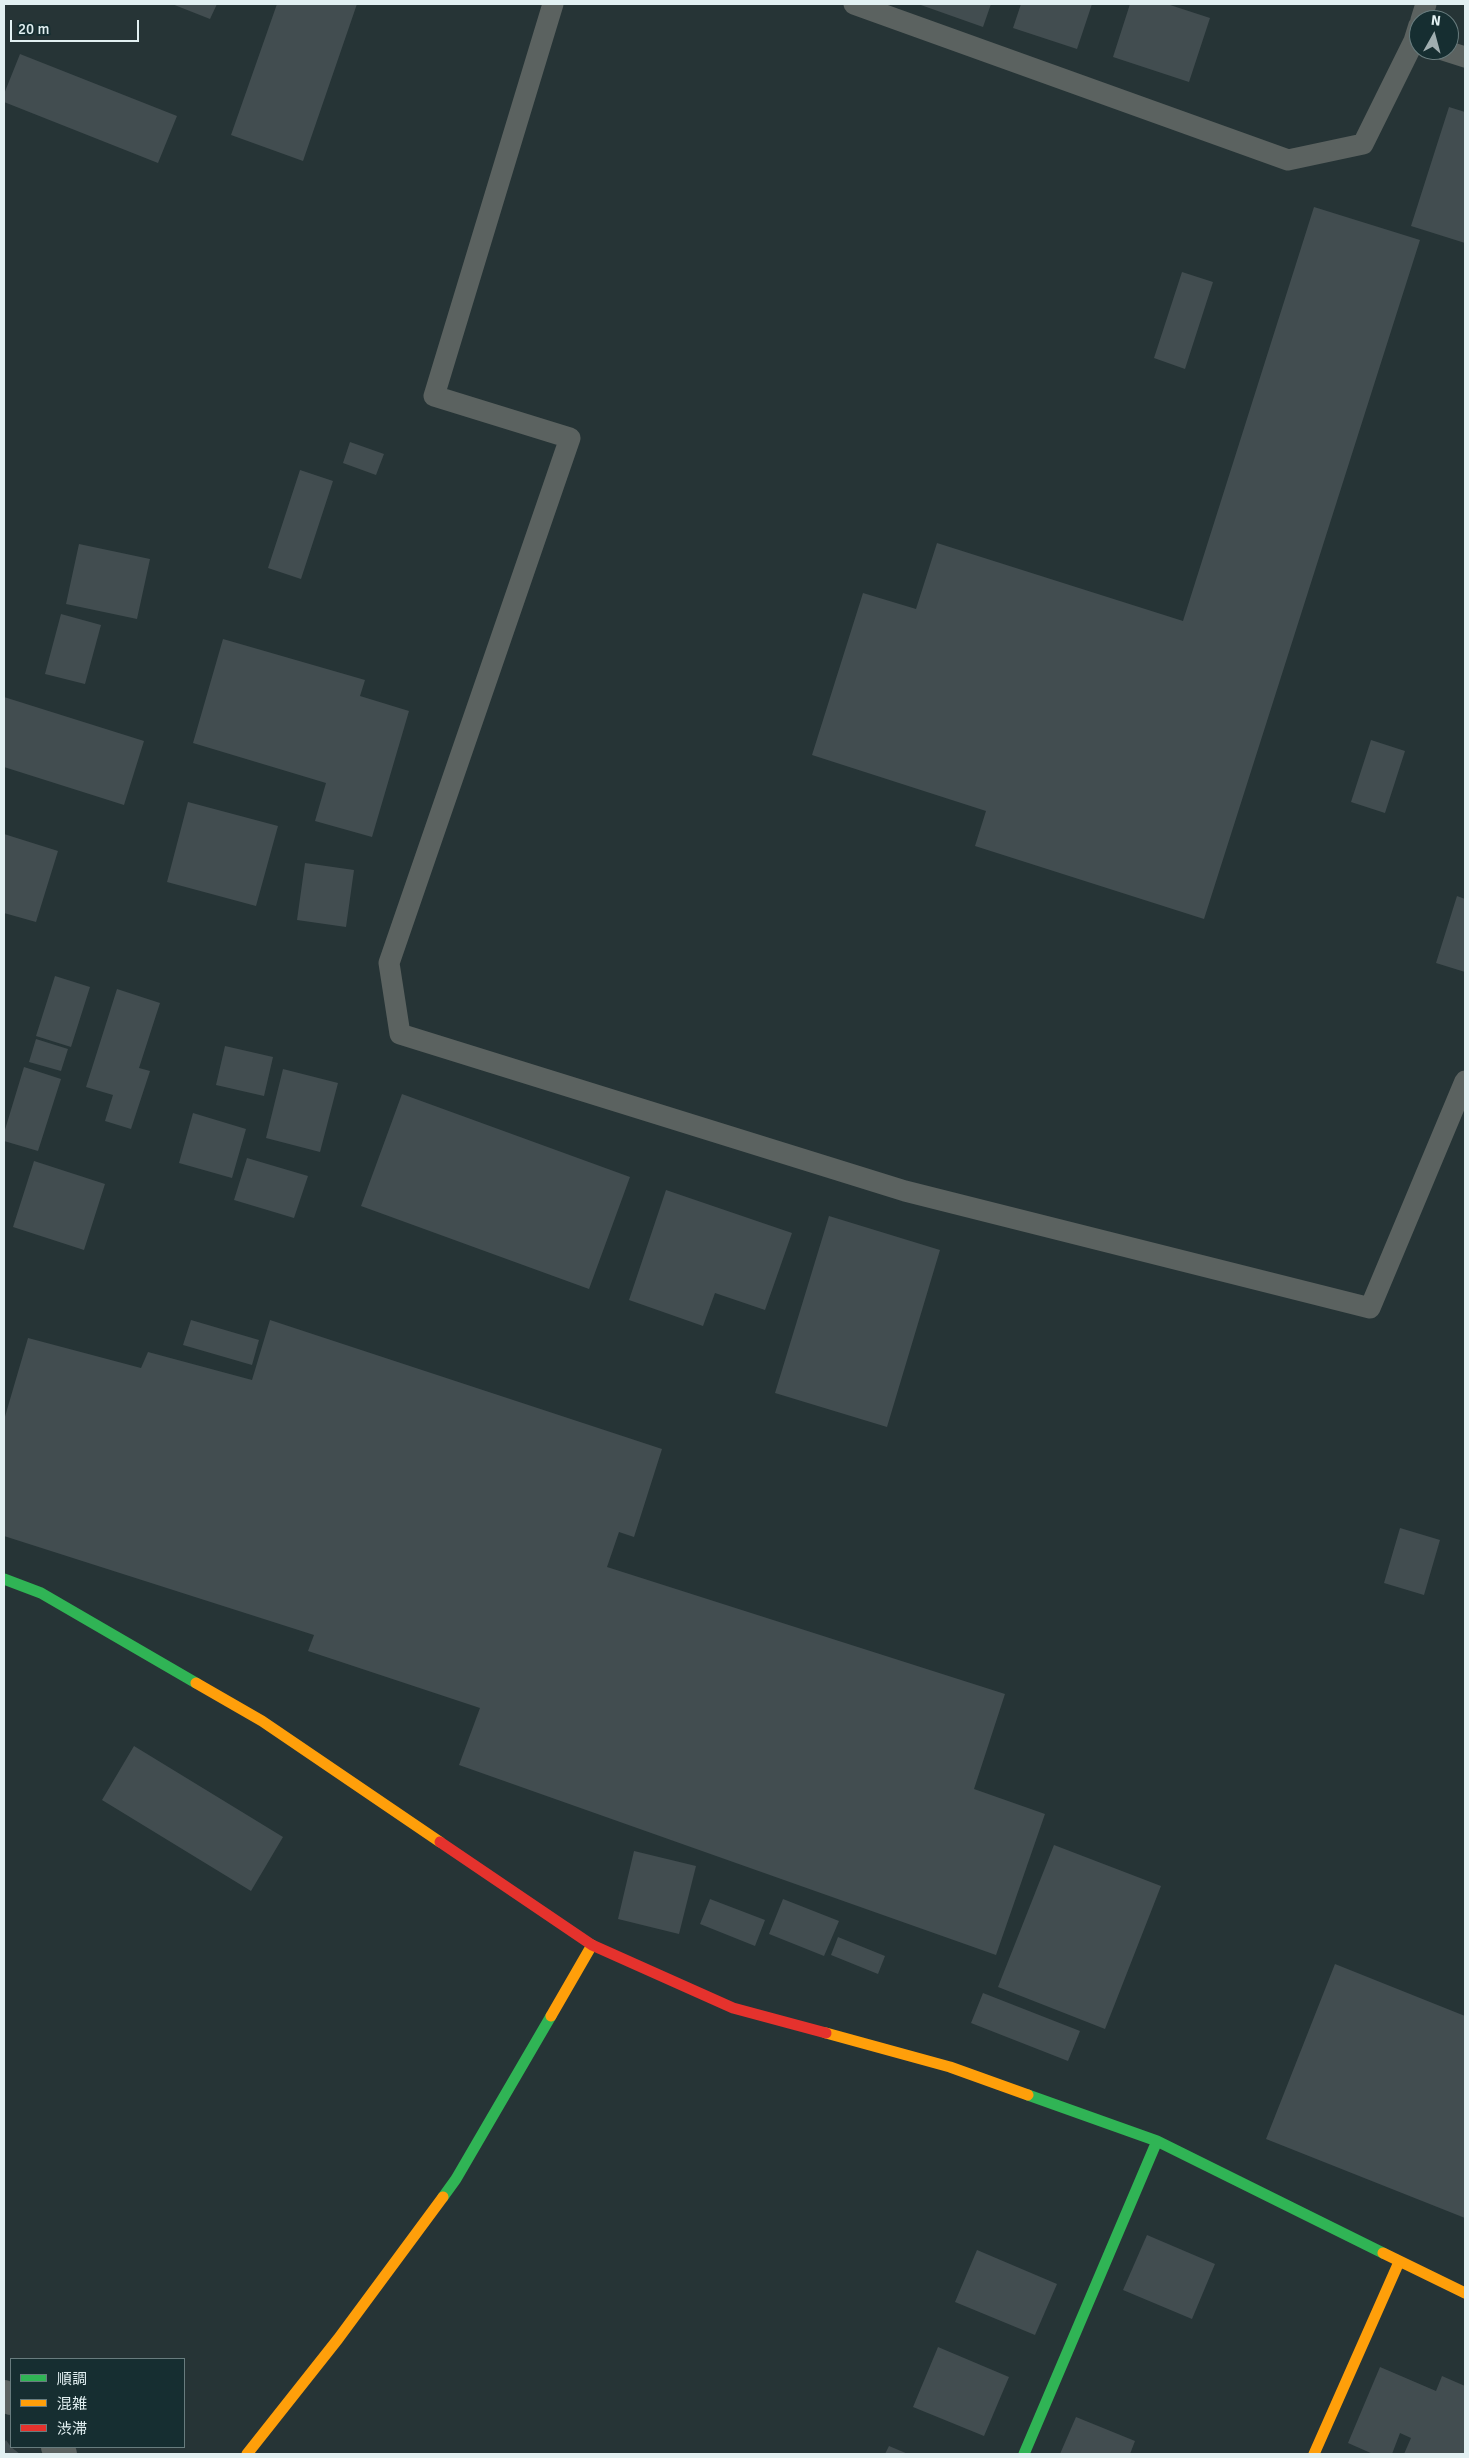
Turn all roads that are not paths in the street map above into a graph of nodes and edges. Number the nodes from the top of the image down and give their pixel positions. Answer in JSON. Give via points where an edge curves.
{"nodes":[{"id":1,"x":553,"y":4,"type":"edge"},
{"id":2,"x":854,"y":4,"type":"edge"},
{"id":3,"x":1409,"y":52,"type":"edge"},
{"id":4,"x":1465,"y":1081,"type":"edge"},
{"id":5,"x":4,"y":1579,"type":"edge"},
{"id":6,"x":592,"y":1945,"type":"junction"},
{"id":7,"x":1157,"y":2141,"type":"junction"},
{"id":8,"x":1399,"y":2262,"type":"junction"},
{"id":9,"x":1465,"y":2293,"type":"edge"},
{"id":10,"x":247,"y":2454,"type":"edge"},
{"id":11,"x":1024,"y":2454,"type":"edge"},
{"id":12,"x":1314,"y":2454,"type":"edge"}],
"edges":[{"from":1,"to":4,"type":"lane","via":[[434,396],[570,438],[389,963],[400,1034],[904,1191],[1370,1308]]},
{"from":2,"to":3,"type":"lane","via":[[1288,160],[1363,144]]},
{"from":5,"to":6,"type":"street","via":[[41,1593],[262,1722]]},
{"from":6,"to":7,"type":"street","via":[[733,2008],[950,2067]]},
{"from":6,"to":10,"type":"street","via":[[456,2179],[338,2339]]},
{"from":7,"to":8,"type":"street"},
{"from":7,"to":11,"type":"street"},
{"from":8,"to":9,"type":"street"},
{"from":8,"to":12,"type":"street"}]}
